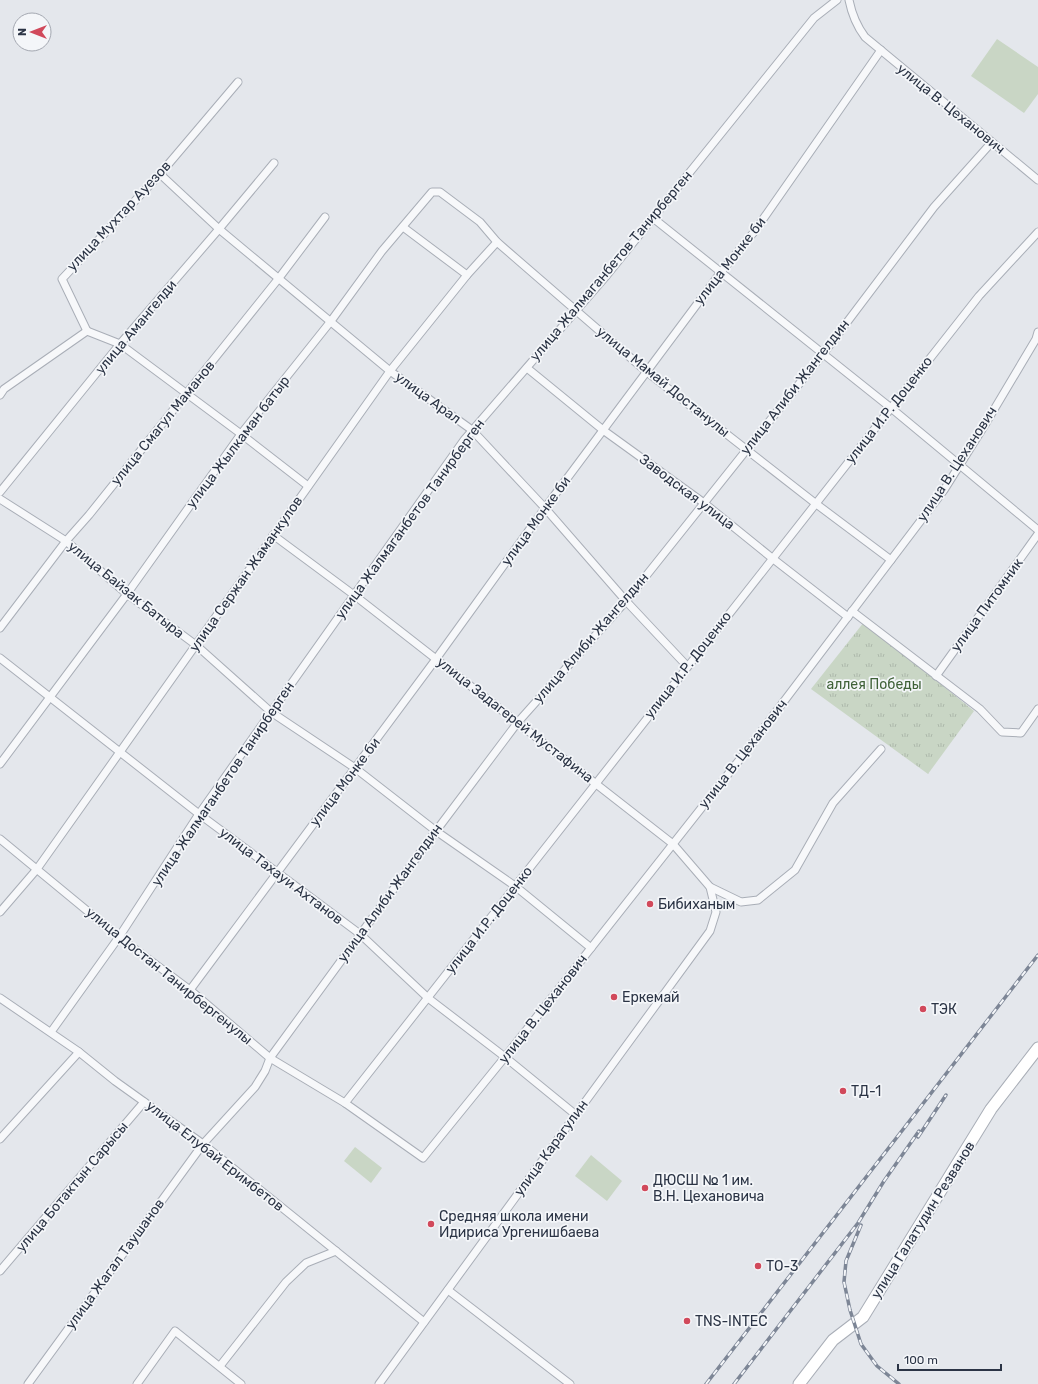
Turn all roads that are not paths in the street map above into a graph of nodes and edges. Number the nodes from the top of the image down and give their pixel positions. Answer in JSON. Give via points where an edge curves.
{"nodes":[{"id":1,"x":837,"y":0,"type":"edge"},
{"id":2,"x":849,"y":0,"type":"edge"},
{"id":3,"x":881,"y":50,"type":"junction"},
{"id":4,"x":238,"y":82,"type":"dead end"},
{"id":5,"x":992,"y":142,"type":"junction"},
{"id":6,"x":274,"y":163,"type":"dead end"},
{"id":7,"x":160,"y":174,"type":"junction"},
{"id":8,"x":1038,"y":180,"type":"edge"},
{"id":9,"x":325,"y":217,"type":"dead end"},
{"id":10,"x":653,"y":218,"type":"junction"},
{"id":11,"x":402,"y":227,"type":"junction"},
{"id":12,"x":219,"y":229,"type":"junction"},
{"id":13,"x":1038,"y":232,"type":"edge"},
{"id":14,"x":497,"y":242,"type":"junction"},
{"id":15,"x":721,"y":272,"type":"junction"},
{"id":16,"x":467,"y":275,"type":"junction"},
{"id":17,"x":278,"y":278,"type":"junction"},
{"id":18,"x":577,"y":310,"type":"junction"},
{"id":19,"x":331,"y":321,"type":"junction"},
{"id":20,"x":87,"y":331,"type":"junction"},
{"id":21,"x":1038,"y":332,"type":"edge"},
{"id":22,"x":120,"y":344,"type":"junction"},
{"id":23,"x":823,"y":354,"type":"junction"},
{"id":24,"x":527,"y":368,"type":"junction"},
{"id":25,"x":390,"y":371,"type":"junction"},
{"id":26,"x":646,"y":372,"type":"junction"},
{"id":27,"x":186,"y":393,"type":"junction"},
{"id":28,"x":0,"y":395,"type":"edge"},
{"id":29,"x":891,"y":408,"type":"junction"},
{"id":30,"x":472,"y":430,"type":"junction"},
{"id":31,"x":603,"y":430,"type":"junction"},
{"id":32,"x":242,"y":434,"type":"junction"},
{"id":33,"x":746,"y":450,"type":"junction"},
{"id":34,"x":959,"y":465,"type":"junction"},
{"id":35,"x":308,"y":486,"type":"junction"},
{"id":36,"x":0,"y":492,"type":"edge"},
{"id":37,"x":0,"y":499,"type":"edge"},
{"id":38,"x":704,"y":503,"type":"junction"},
{"id":39,"x":815,"y":503,"type":"junction"},
{"id":40,"x":545,"y":508,"type":"junction"},
{"id":41,"x":1038,"y":530,"type":"edge"},
{"id":42,"x":1038,"y":534,"type":"edge"},
{"id":43,"x":273,"y":535,"type":"junction"},
{"id":44,"x":66,"y":541,"type":"junction"},
{"id":45,"x":772,"y":558,"type":"junction"},
{"id":46,"x":891,"y":560,"type":"junction"},
{"id":47,"x":127,"y":594,"type":"junction"},
{"id":48,"x":354,"y":594,"type":"junction"},
{"id":49,"x":626,"y":601,"type":"junction"},
{"id":50,"x":850,"y":614,"type":"junction"},
{"id":51,"x":0,"y":628,"type":"edge"},
{"id":52,"x":196,"y":645,"type":"junction"},
{"id":53,"x":0,"y":658,"type":"edge"},
{"id":54,"x":436,"y":658,"type":"junction"},
{"id":55,"x":687,"y":666,"type":"junction"},
{"id":56,"x":936,"y":676,"type":"junction"},
{"id":57,"x":50,"y":698,"type":"junction"},
{"id":58,"x":1038,"y":709,"type":"edge"},
{"id":59,"x":271,"y":712,"type":"junction"},
{"id":60,"x":518,"y":722,"type":"junction"},
{"id":61,"x":881,"y":749,"type":"dead end"},
{"id":62,"x":120,"y":752,"type":"junction"},
{"id":63,"x":0,"y":764,"type":"edge"},
{"id":64,"x":355,"y":768,"type":"junction"},
{"id":65,"x":595,"y":783,"type":"junction"},
{"id":66,"x":199,"y":814,"type":"junction"},
{"id":67,"x":436,"y":831,"type":"junction"},
{"id":68,"x":0,"y":839,"type":"edge"},
{"id":69,"x":673,"y":844,"type":"junction"},
{"id":70,"x":37,"y":869,"type":"junction"},
{"id":71,"x":277,"y":873,"type":"junction"},
{"id":72,"x":515,"y":886,"type":"junction"},
{"id":73,"x":710,"y":887,"type":"junction"},
{"id":74,"x":0,"y":912,"type":"edge"},
{"id":75,"x":710,"y":931,"type":"joint"},
{"id":76,"x":360,"y":934,"type":"junction"},
{"id":77,"x":119,"y":937,"type":"junction"},
{"id":78,"x":591,"y":948,"type":"junction"},
{"id":79,"x":190,"y":990,"type":"junction"},
{"id":80,"x":0,"y":998,"type":"edge"},
{"id":81,"x":428,"y":998,"type":"junction"},
{"id":82,"x":51,"y":1032,"type":"junction"},
{"id":83,"x":1038,"y":1048,"type":"edge"},
{"id":84,"x":80,"y":1052,"type":"junction"},
{"id":85,"x":505,"y":1057,"type":"junction"},
{"id":86,"x":270,"y":1058,"type":"junction"},
{"id":87,"x":144,"y":1102,"type":"junction"},
{"id":88,"x":345,"y":1103,"type":"junction"},
{"id":89,"x":576,"y":1115,"type":"junction"},
{"id":90,"x":0,"y":1139,"type":"edge"},
{"id":91,"x":203,"y":1144,"type":"junction"},
{"id":92,"x":423,"y":1158,"type":"joint"},
{"id":93,"x":336,"y":1251,"type":"junction"},
{"id":94,"x":0,"y":1271,"type":"edge"},
{"id":95,"x":448,"y":1290,"type":"junction"},
{"id":96,"x":424,"y":1322,"type":"junction"},
{"id":97,"x":220,"y":1366,"type":"junction"},
{"id":98,"x":28,"y":1384,"type":"edge"},
{"id":99,"x":137,"y":1384,"type":"edge"},
{"id":100,"x":241,"y":1384,"type":"edge"},
{"id":101,"x":378,"y":1384,"type":"edge"},
{"id":102,"x":570,"y":1384,"type":"edge"},
{"id":103,"x":799,"y":1384,"type":"edge"}],
"edges":[{"from":1,"to":10,"type":"street","name":"улица Жалмаганбетов Танирберген","via":[[814,18]]},
{"from":2,"to":3,"type":"street","name":"улица В. Цеханович","via":[[856,25],[865,37]]},
{"from":3,"to":5,"type":"street","name":"улица В. Цеханович"},
{"from":3,"to":15,"type":"street","name":"улица Монке би","via":[[754,232]]},
{"from":4,"to":7,"type":"street","name":"улица Мухтар Ауезов"},
{"from":5,"to":8,"type":"street","name":"улица В. Цеханович"},
{"from":5,"to":23,"type":"street","name":"улица Алиби Жангелдин","via":[[934,207]]},
{"from":6,"to":12,"type":"street","name":"улица Амангелди"},
{"from":7,"to":12,"type":"street","name":"улица Арал"},
{"from":7,"to":20,"type":"street","name":"улица Мухтар Ауезов","via":[[62,279]]},
{"from":9,"to":17,"type":"street","name":"улица Смагул Маманов"},
{"from":10,"to":15,"type":"street"},
{"from":10,"to":18,"type":"street","name":"улица Жалмаганбетов Танирберген"},
{"from":11,"to":14,"type":"street","name":"улица Жылкаман батыр","via":[[432,192],[440,192],[480,222]]},
{"from":11,"to":16,"type":"street"},
{"from":11,"to":19,"type":"street","name":"улица Жылкаман батыр"},
{"from":12,"to":17,"type":"street","name":"улица Арал"},
{"from":12,"to":22,"type":"street","name":"улица Амангелди"},
{"from":13,"to":29,"type":"street","name":"улица И.Р. Доценко","via":[[978,296]]},
{"from":14,"to":16,"type":"street","name":"улица Сержан Жаманкулов"},
{"from":14,"to":18,"type":"street","name":"улица Мамай Достанулы"},
{"from":15,"to":23,"type":"street"},
{"from":15,"to":26,"type":"street","name":"улица Монке би"},
{"from":16,"to":25,"type":"street","name":"улица Сержан Жаманкулов"},
{"from":17,"to":19,"type":"street","name":"улица Арал"},
{"from":17,"to":27,"type":"street","name":"улица Смагул Маманов"},
{"from":18,"to":24,"type":"street","name":"улица Жалмаганбетов Танирберген"},
{"from":18,"to":26,"type":"street","name":"улица Мамай Достанулы"},
{"from":19,"to":25,"type":"street","name":"улица Арал"},
{"from":19,"to":32,"type":"street","name":"улица Жылкаман батыр"},
{"from":20,"to":22,"type":"street"},
{"from":20,"to":28,"type":"street","via":[[4,389]]},
{"from":21,"to":34,"type":"street","name":"улица В. Цеханович"},
{"from":22,"to":27,"type":"street"},
{"from":22,"to":36,"type":"street","name":"улица Амангелди"},
{"from":23,"to":29,"type":"street"},
{"from":23,"to":33,"type":"street","name":"улица Алиби Жангелдин"},
{"from":24,"to":30,"type":"street","name":"улица Жалмаганбетов Танирберген"},
{"from":24,"to":31,"type":"street","name":"Заводская улица"},
{"from":25,"to":30,"type":"street","name":"улица Арал"},
{"from":25,"to":35,"type":"street","name":"улица Сержан Жаманкулов"},
{"from":26,"to":31,"type":"street","name":"улица Монке би"},
{"from":26,"to":33,"type":"street","name":"улица Мамай Достанулы"},
{"from":27,"to":32,"type":"street"},
{"from":27,"to":44,"type":"street","name":"улица Смагул Маманов"},
{"from":29,"to":34,"type":"street"},
{"from":29,"to":39,"type":"street","name":"улица И.Р. Доценко"},
{"from":30,"to":40,"type":"street","name":"улица Арал"},
{"from":30,"to":48,"type":"street","name":"улица Жалмаганбетов Танирберген"},
{"from":31,"to":38,"type":"street","name":"Заводская улица"},
{"from":31,"to":40,"type":"street","name":"улица Монке би"},
{"from":32,"to":35,"type":"street"},
{"from":32,"to":47,"type":"street","name":"улица Жылкаман батыр"},
{"from":33,"to":38,"type":"street","name":"улица Алиби Жангелдин"},
{"from":33,"to":39,"type":"street","name":"улица Мамай Достанулы"},
{"from":34,"to":41,"type":"street"},
{"from":34,"to":46,"type":"street","name":"улица В. Цеханович","via":[[944,490]]},
{"from":35,"to":43,"type":"street","name":"улица Сержан Жаманкулов"},
{"from":37,"to":44,"type":"street","name":"улица Байзак Батыра"},
{"from":38,"to":45,"type":"street","name":"Заводская улица"},
{"from":38,"to":49,"type":"street","name":"улица Алиби Жангелдин"},
{"from":39,"to":45,"type":"street","name":"улица И.Р. Доценко"},
{"from":39,"to":46,"type":"street","name":"улица Мамай Достанулы"},
{"from":40,"to":49,"type":"street","name":"улица Арал"},
{"from":40,"to":54,"type":"street","name":"улица Монке би"},
{"from":42,"to":56,"type":"street","name":"улица Питомник"},
{"from":43,"to":48,"type":"street","name":"улица Задагерей Мустафина"},
{"from":43,"to":52,"type":"street","name":"улица Сержан Жаманкулов"},
{"from":44,"to":47,"type":"street","name":"улица Байзак Батыра"},
{"from":44,"to":51,"type":"street","name":"улица Смагул Маманов"},
{"from":45,"to":50,"type":"street","name":"Заводская улица"},
{"from":45,"to":55,"type":"street","name":"улица И.Р. Доценко"},
{"from":46,"to":50,"type":"street","name":"улица В. Цеханович"},
{"from":47,"to":52,"type":"street","name":"улица Байзак Батыра"},
{"from":47,"to":57,"type":"street","name":"улица Жылкаман батыр"},
{"from":48,"to":54,"type":"street","name":"улица Задагерей Мустафина"},
{"from":48,"to":59,"type":"street","name":"улица Жалмаганбетов Танирберген"},
{"from":49,"to":55,"type":"street","name":"улица Арал"},
{"from":49,"to":60,"type":"street","name":"улица Алиби Жангелдин"},
{"from":50,"to":56,"type":"street","name":"Заводская улица"},
{"from":50,"to":69,"type":"street","name":"улица В. Цеханович"},
{"from":52,"to":59,"type":"street","name":"улица Байзак Батыра"},
{"from":52,"to":62,"type":"street","name":"улица Сержан Жаманкулов"},
{"from":53,"to":57,"type":"street","name":"улица Тахауи Ахтанов"},
{"from":54,"to":60,"type":"street","name":"улица Задагерей Мустафина"},
{"from":54,"to":64,"type":"street","name":"улица Монке би"},
{"from":55,"to":65,"type":"street","name":"улица И.Р. Доценко"},
{"from":56,"to":58,"type":"street","name":"Заводская улица","via":[[980,710],[1002,732],[1021,733]]},
{"from":57,"to":62,"type":"street","name":"улица Тахауи Ахтанов"},
{"from":57,"to":63,"type":"street","name":"улица Жылкаман батыр"},
{"from":59,"to":64,"type":"street","name":"улица Байзак Батыра"},
{"from":59,"to":66,"type":"street","name":"улица Жалмаганбетов Танирберген"},
{"from":60,"to":65,"type":"street","name":"улица Задагерей Мустафина"},
{"from":60,"to":67,"type":"street","name":"улица Алиби Жангелдин"},
{"from":61,"to":73,"type":"street","via":[[833,803],[795,870],[758,900],[741,902]]},
{"from":62,"to":66,"type":"street","name":"улица Тахауи Ахтанов"},
{"from":62,"to":70,"type":"street","name":"улица Сержан Жаманкулов"},
{"from":64,"to":67,"type":"street","name":"улица Байзак Батыра"},
{"from":64,"to":71,"type":"street","name":"улица Монке би"},
{"from":65,"to":69,"type":"street","name":"улица Задагерей Мустафина"},
{"from":65,"to":72,"type":"street","name":"улица И.Р. Доценко"},
{"from":66,"to":71,"type":"street","name":"улица Тахауи Ахтанов"},
{"from":66,"to":77,"type":"street","name":"улица Жалмаганбетов Танирберген"},
{"from":67,"to":72,"type":"street","name":"улица Байзак Батыра"},
{"from":67,"to":76,"type":"street","name":"улица Алиби Жангелдин"},
{"from":68,"to":70,"type":"street","name":"улица Достан Танирбергенулы"},
{"from":69,"to":73,"type":"street","name":"улица Задагерей Мустафина"},
{"from":69,"to":78,"type":"street","name":"улица В. Цеханович"},
{"from":70,"to":74,"type":"street","name":"улица Сержан Жаманкулов"},
{"from":70,"to":77,"type":"street","name":"улица Достан Танирбергенулы"},
{"from":71,"to":76,"type":"street","name":"улица Тахауи Ахтанов"},
{"from":71,"to":79,"type":"street","name":"улица Монке би"},
{"from":72,"to":78,"type":"street","name":"улица Байзак Батыра"},
{"from":72,"to":81,"type":"street","name":"улица И.Р. Доценко"},
{"from":73,"to":75,"type":"street","name":"улица Задагерей Мустафина","via":[[716,912]]},
{"from":75,"to":89,"type":"street","name":"улица Карагулин"},
{"from":76,"to":81,"type":"street","name":"улица Тахауи Ахтанов"},
{"from":76,"to":86,"type":"street","name":"улица Алиби Жангелдин"},
{"from":77,"to":79,"type":"street","name":"улица Достан Танирбергенулы"},
{"from":77,"to":82,"type":"street","name":"улица Жалмаганбетов Танирберген"},
{"from":78,"to":85,"type":"street","name":"улица В. Цеханович"},
{"from":79,"to":86,"type":"street","name":"улица Достан Танирбергенулы"},
{"from":80,"to":82,"type":"street","name":"улица Елубай Еримбетов"},
{"from":81,"to":85,"type":"street","name":"улица Тахауи Ахтанов"},
{"from":81,"to":88,"type":"street","name":"улица И.Р. Доценко"},
{"from":82,"to":84,"type":"street","name":"улица Елубай Еримбетов"},
{"from":83,"to":103,"type":"street","name":"улица Галатудин Резванов","via":[[991,1110],[863,1317],[834,1340]]},
{"from":84,"to":87,"type":"street","name":"улица Елубай Еримбетов"},
{"from":84,"to":90,"type":"street"},
{"from":85,"to":89,"type":"street","name":"улица Тахауи Ахтанов"},
{"from":85,"to":92,"type":"street","name":"улица В. Цеханович"},
{"from":86,"to":88,"type":"street","name":"улица Достан Танирбергенулы"},
{"from":86,"to":91,"type":"street","name":"улица Алиби Жангелдин","via":[[255,1087]]},
{"from":87,"to":91,"type":"street","name":"улица Елубай Еримбетов"},
{"from":87,"to":94,"type":"street","name":"улица Ботактын Сарысы"},
{"from":88,"to":92,"type":"street","name":"улица Достан Танирбергенулы"},
{"from":89,"to":95,"type":"street","name":"улица Карагулин"},
{"from":91,"to":93,"type":"street","name":"улица Елубай Еримбетов"},
{"from":91,"to":98,"type":"street","name":"улица Жагал Таушанов"},
{"from":93,"to":96,"type":"street","name":"улица Елубай Еримбетов"},
{"from":93,"to":97,"type":"street","via":[[306,1263],[286,1282]]},
{"from":95,"to":96,"type":"street","name":"улица Карагулин"},
{"from":95,"to":102,"type":"street"},
{"from":96,"to":101,"type":"street","name":"улица Карагулин"},
{"from":97,"to":99,"type":"street","via":[[175,1331]]},
{"from":97,"to":100,"type":"street"}]}
